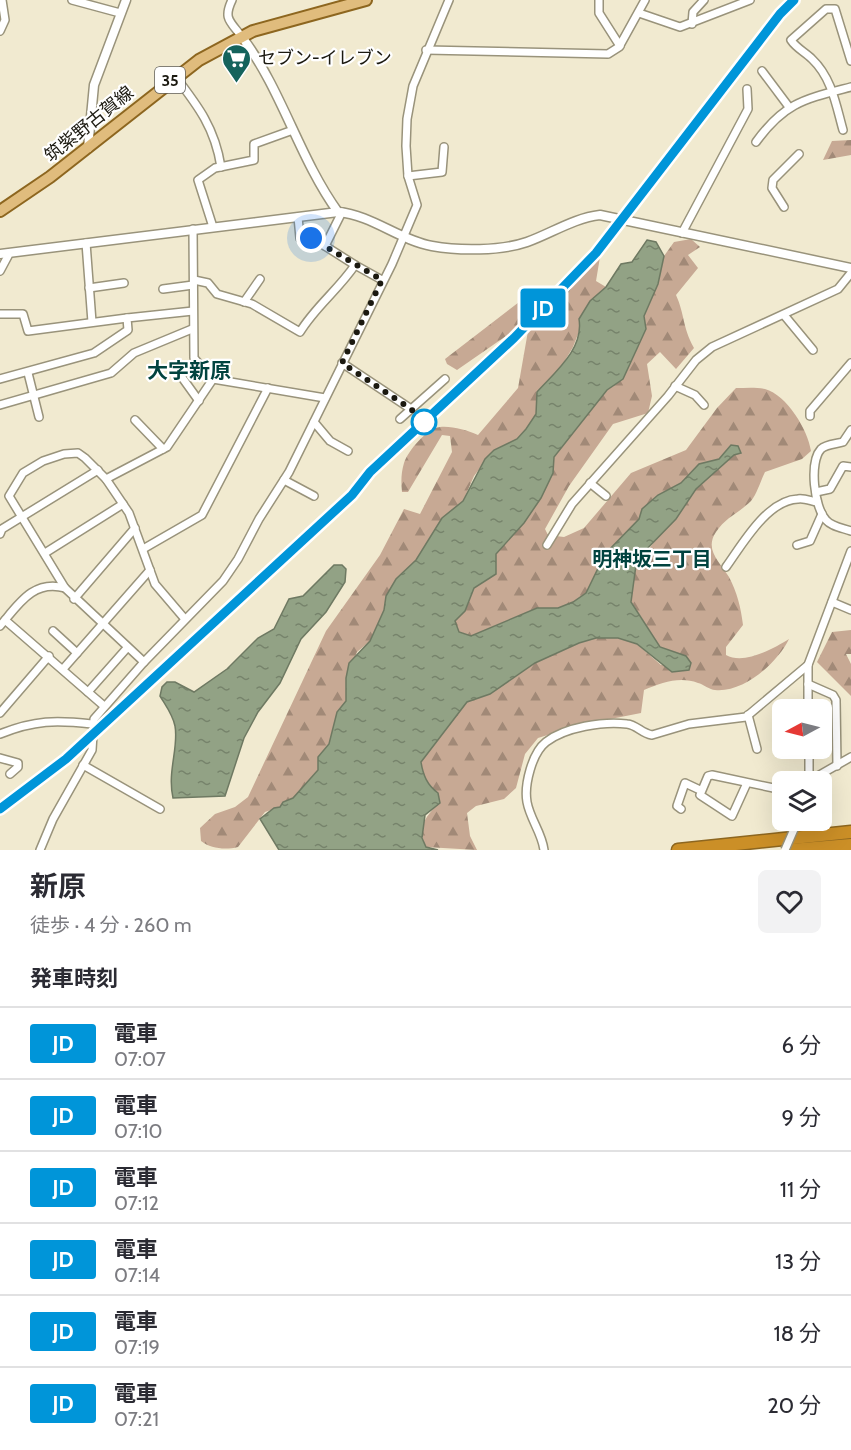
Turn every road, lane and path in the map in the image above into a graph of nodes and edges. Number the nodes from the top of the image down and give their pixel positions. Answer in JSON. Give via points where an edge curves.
{"nodes":[{"id":1,"x":3,"y":0,"type":"edge"},
{"id":2,"x":72,"y":0,"type":"edge"},
{"id":3,"x":126,"y":0,"type":"edge"},
{"id":4,"x":232,"y":0,"type":"edge"},
{"id":5,"x":366,"y":0,"type":"edge"},
{"id":6,"x":449,"y":0,"type":"edge"},
{"id":7,"x":599,"y":0,"type":"edge"},
{"id":8,"x":645,"y":0,"type":"edge"},
{"id":9,"x":704,"y":0,"type":"edge"},
{"id":10,"x":750,"y":0,"type":"edge"},
{"id":11,"x":120,"y":13,"type":"junction"},
{"id":12,"x":639,"y":13,"type":"junction"},
{"id":13,"x":692,"y":24,"type":"junction"},
{"id":14,"x":0,"y":31,"type":"edge"},
{"id":15,"x":242,"y":37,"type":"junction"},
{"id":16,"x":620,"y":46,"type":"junction"},
{"id":17,"x":426,"y":50,"type":"junction"},
{"id":18,"x":851,"y":61,"type":"edge"},
{"id":19,"x":762,"y":71,"type":"dead end"},
{"id":20,"x":175,"y":76,"type":"junction"},
{"id":21,"x":851,"y":87,"type":"edge"},
{"id":22,"x":747,"y":88,"type":"dead end"},
{"id":23,"x":833,"y":92,"type":"junction"},
{"id":24,"x":789,"y":107,"type":"junction"},
{"id":25,"x":293,"y":130,"type":"junction"},
{"id":26,"x":843,"y":130,"type":"dead end"},
{"id":27,"x":756,"y":142,"type":"dead end"},
{"id":28,"x":444,"y":147,"type":"dead end"},
{"id":29,"x":87,"y":148,"type":"junction"},
{"id":30,"x":799,"y":154,"type":"dead end"},
{"id":31,"x":220,"y":166,"type":"junction"},
{"id":32,"x":408,"y":176,"type":"junction"},
{"id":33,"x":784,"y":207,"type":"dead end"},
{"id":34,"x":0,"y":211,"type":"edge"},
{"id":35,"x":340,"y":212,"type":"junction"},
{"id":36,"x":298,"y":217,"type":"junction"},
{"id":37,"x":213,"y":227,"type":"junction"},
{"id":38,"x":193,"y":229,"type":"junction"},
{"id":39,"x":681,"y":233,"type":"junction"},
{"id":40,"x":404,"y":237,"type":"junction"},
{"id":41,"x":86,"y":243,"type":"junction"},
{"id":42,"x":325,"y":246,"type":"junction"},
{"id":43,"x":4,"y":255,"type":"edge"},
{"id":44,"x":355,"y":265,"type":"junction"},
{"id":45,"x":851,"y":270,"type":"edge"},
{"id":46,"x":0,"y":271,"type":"edge"},
{"id":47,"x":260,"y":279,"type":"dead end"},
{"id":48,"x":382,"y":280,"type":"junction"},
{"id":49,"x":124,"y":283,"type":"dead end"},
{"id":50,"x":194,"y":283,"type":"junction"},
{"id":51,"x":89,"y":288,"type":"junction"},
{"id":52,"x":163,"y":289,"type":"dead end"},
{"id":53,"x":244,"y":302,"type":"junction"},
{"id":54,"x":193,"y":311,"type":"junction"},
{"id":55,"x":0,"y":314,"type":"edge"},
{"id":56,"x":784,"y":315,"type":"junction"},
{"id":57,"x":127,"y":318,"type":"junction"},
{"id":58,"x":92,"y":322,"type":"junction"},
{"id":59,"x":192,"y":329,"type":"junction"},
{"id":60,"x":813,"y":351,"type":"dead end"},
{"id":61,"x":342,"y":363,"type":"junction"},
{"id":62,"x":851,"y":363,"type":"edge"},
{"id":63,"x":28,"y":373,"type":"junction"},
{"id":64,"x":181,"y":376,"type":"dead end"},
{"id":65,"x":0,"y":379,"type":"edge"},
{"id":66,"x":213,"y":379,"type":"junction"},
{"id":67,"x":445,"y":380,"type":"dead end"},
{"id":68,"x":675,"y":386,"type":"junction"},
{"id":69,"x":268,"y":388,"type":"junction"},
{"id":70,"x":34,"y":396,"type":"junction"},
{"id":71,"x":325,"y":398,"type":"junction"},
{"id":72,"x":199,"y":401,"type":"junction"},
{"id":73,"x":0,"y":405,"type":"edge"},
{"id":74,"x":704,"y":405,"type":"dead end"},
{"id":75,"x":411,"y":409,"type":"junction"},
{"id":76,"x":810,"y":416,"type":"dead end"},
{"id":77,"x":39,"y":417,"type":"dead end"},
{"id":78,"x":400,"y":419,"type":"dead end"},
{"id":79,"x":135,"y":420,"type":"dead end"},
{"id":80,"x":314,"y":422,"type":"junction"},
{"id":81,"x":851,"y":430,"type":"edge"},
{"id":82,"x":163,"y":449,"type":"junction"},
{"id":83,"x":348,"y":451,"type":"dead end"},
{"id":84,"x":851,"y":467,"type":"edge"},
{"id":85,"x":98,"y":471,"type":"junction"},
{"id":86,"x":106,"y":479,"type":"junction"},
{"id":87,"x":284,"y":480,"type":"junction"},
{"id":88,"x":590,"y":483,"type":"junction"},
{"id":89,"x":816,"y":492,"type":"junction"},
{"id":90,"x":9,"y":496,"type":"junction"},
{"id":91,"x":314,"y":496,"type":"dead end"},
{"id":92,"x":606,"y":496,"type":"dead end"},
{"id":93,"x":0,"y":501,"type":"edge"},
{"id":94,"x":817,"y":502,"type":"junction"},
{"id":95,"x":123,"y":504,"type":"junction"},
{"id":96,"x":822,"y":514,"type":"junction"},
{"id":97,"x":23,"y":518,"type":"junction"},
{"id":98,"x":135,"y":528,"type":"junction"},
{"id":99,"x":851,"y":531,"type":"edge"},
{"id":100,"x":0,"y":534,"type":"edge"},
{"id":101,"x":547,"y":545,"type":"dead end"},
{"id":102,"x":797,"y":545,"type":"dead end"},
{"id":103,"x":143,"y":549,"type":"junction"},
{"id":104,"x":851,"y":551,"type":"edge"},
{"id":105,"x":45,"y":553,"type":"junction"},
{"id":106,"x":726,"y":567,"type":"dead end"},
{"id":107,"x":150,"y":570,"type":"junction"},
{"id":108,"x":65,"y":588,"type":"junction"},
{"id":109,"x":74,"y":599,"type":"junction"},
{"id":110,"x":832,"y":602,"type":"junction"},
{"id":111,"x":851,"y":610,"type":"edge"},
{"id":112,"x":184,"y":618,"type":"junction"},
{"id":113,"x":3,"y":623,"type":"edge"},
{"id":114,"x":103,"y":625,"type":"junction"},
{"id":115,"x":53,"y":632,"type":"dead end"},
{"id":116,"x":127,"y":648,"type":"junction"},
{"id":117,"x":77,"y":653,"type":"junction"},
{"id":118,"x":49,"y":656,"type":"junction"},
{"id":119,"x":144,"y":662,"type":"junction"},
{"id":120,"x":808,"y":665,"type":"junction"},
{"id":121,"x":63,"y":669,"type":"junction"},
{"id":122,"x":808,"y":684,"type":"junction"},
{"id":123,"x":88,"y":692,"type":"junction"},
{"id":124,"x":808,"y":699,"type":"edge"},
{"id":125,"x":104,"y":706,"type":"junction"},
{"id":126,"x":0,"y":713,"type":"edge"},
{"id":127,"x":748,"y":715,"type":"junction"},
{"id":128,"x":92,"y":724,"type":"junction"},
{"id":129,"x":0,"y":734,"type":"edge"},
{"id":130,"x":757,"y":749,"type":"dead end"},
{"id":131,"x":851,"y":757,"type":"edge"},
{"id":132,"x":0,"y":758,"type":"edge"},
{"id":133,"x":83,"y":765,"type":"junction"},
{"id":134,"x":837,"y":766,"type":"junction"},
{"id":135,"x":828,"y":771,"type":"edge"},
{"id":136,"x":10,"y":774,"type":"dead end"},
{"id":137,"x":747,"y":783,"type":"junction"},
{"id":138,"x":772,"y":787,"type":"edge"},
{"id":139,"x":700,"y":790,"type":"junction"},
{"id":140,"x":160,"y":809,"type":"dead end"},
{"id":141,"x":681,"y":809,"type":"dead end"},
{"id":142,"x":793,"y":831,"type":"edge"},
{"id":143,"x":851,"y":832,"type":"edge"},
{"id":144,"x":851,"y":845,"type":"edge"},
{"id":145,"x":40,"y":850,"type":"edge"},
{"id":146,"x":544,"y":850,"type":"edge"},
{"id":147,"x":678,"y":850,"type":"edge"},
{"id":148,"x":785,"y":850,"type":"edge"},
{"id":149,"x":791,"y":850,"type":"edge"}],
"edges":[{"from":1,"to":14,"type":"street","via":[[5,20]]},
{"from":2,"to":11,"type":"street"},
{"from":3,"to":11,"type":"street"},
{"from":4,"to":15,"type":"street","via":[[227,18]]},
{"from":5,"to":15,"type":"main road","name":"筑紫野古賀線","number":"35"},
{"from":6,"to":17,"type":"street"},
{"from":7,"to":16,"type":"street","via":[[598,13]]},
{"from":8,"to":12,"type":"street"},
{"from":9,"to":13,"type":"street","via":[[693,12]]},
{"from":10,"to":13,"type":"street"},
{"from":11,"to":29,"type":"street","via":[[94,85]]},
{"from":12,"to":13,"type":"street","via":[[680,27]]},
{"from":12,"to":16,"type":"street"},
{"from":15,"to":20,"type":"main road","name":"筑紫野古賀線","number":"35"},
{"from":15,"to":25,"type":"street"},
{"from":16,"to":17,"type":"street","via":[[615,51],[593,55]]},
{"from":17,"to":32,"type":"street","via":[[406,119]]},
{"from":18,"to":23,"type":"street","via":[[835,9],[826,9],[790,40],[813,59]]},
{"from":19,"to":24,"type":"street"},
{"from":20,"to":29,"type":"main road","name":"筑紫野古賀線","number":"35"},
{"from":20,"to":31,"type":"street","via":[[201,111],[217,142]]},
{"from":21,"to":23,"type":"street"},
{"from":22,"to":39,"type":"street","via":[[748,109]]},
{"from":23,"to":24,"type":"street"},
{"from":23,"to":26,"type":"street"},
{"from":24,"to":27,"type":"street","via":[[772,120]]},
{"from":25,"to":31,"type":"street","via":[[255,144],[254,160]]},
{"from":25,"to":35,"type":"street","via":[[313,171]]},
{"from":28,"to":32,"type":"street","via":[[442,172]]},
{"from":29,"to":34,"type":"main road","name":"筑紫野古賀線","number":"35"},
{"from":30,"to":33,"type":"street","via":[[773,180],[772,188]]},
{"from":31,"to":37,"type":"street","via":[[198,180]]},
{"from":32,"to":40,"type":"street","via":[[417,205]]},
{"from":35,"to":36,"type":"street"},
{"from":35,"to":40,"type":"street","via":[[362,217]]},
{"from":35,"to":42,"type":"street"},
{"from":36,"to":37,"type":"street"},
{"from":36,"to":42,"type":"street","via":[[300,238],[311,238]]},
{"from":37,"to":38,"type":"street"},
{"from":38,"to":41,"type":"street"},
{"from":38,"to":50,"type":"street"},
{"from":39,"to":40,"type":"street","via":[[600,215],[577,220],[525,243],[500,246],[442,247]]},
{"from":39,"to":45,"type":"street"},
{"from":40,"to":48,"type":"street"},
{"from":41,"to":43,"type":"street"},
{"from":41,"to":51,"type":"street"},
{"from":42,"to":44,"type":"street"},
{"from":43,"to":46,"type":"street"},
{"from":44,"to":48,"type":"street"},
{"from":44,"to":53,"type":"street","via":[[300,332]]},
{"from":45,"to":56,"type":"street","via":[[838,289]]},
{"from":47,"to":53,"type":"street"},
{"from":48,"to":61,"type":"street"},
{"from":49,"to":51,"type":"street"},
{"from":50,"to":52,"type":"street"},
{"from":50,"to":53,"type":"street","via":[[208,282],[217,294]]},
{"from":50,"to":54,"type":"street"},
{"from":51,"to":58,"type":"street"},
{"from":54,"to":57,"type":"street"},
{"from":54,"to":59,"type":"street"},
{"from":55,"to":58,"type":"street","via":[[23,314],[28,331]]},
{"from":56,"to":60,"type":"street"},
{"from":56,"to":68,"type":"street","via":[[712,347]]},
{"from":57,"to":58,"type":"street"},
{"from":57,"to":63,"type":"street","via":[[128,330],[94,353]]},
{"from":59,"to":66,"type":"street","via":[[194,358]]},
{"from":59,"to":70,"type":"street","via":[[134,353],[111,373]]},
{"from":61,"to":71,"type":"street"},
{"from":61,"to":75,"type":"street"},
{"from":62,"to":76,"type":"street","via":[[810,411]]},
{"from":63,"to":65,"type":"street"},
{"from":63,"to":70,"type":"street"},
{"from":64,"to":72,"type":"street"},
{"from":66,"to":69,"type":"street"},
{"from":66,"to":72,"type":"street"},
{"from":67,"to":75,"type":"street"},
{"from":68,"to":74,"type":"street","via":[[695,395]]},
{"from":68,"to":88,"type":"street"},
{"from":69,"to":71,"type":"street"},
{"from":69,"to":103,"type":"street","via":[[202,515]]},
{"from":70,"to":73,"type":"street"},
{"from":70,"to":77,"type":"street"},
{"from":71,"to":80,"type":"street"},
{"from":72,"to":82,"type":"street","via":[[177,436]]},
{"from":75,"to":78,"type":"street"},
{"from":79,"to":82,"type":"street"},
{"from":80,"to":83,"type":"street","via":[[330,441]]},
{"from":80,"to":87,"type":"street"},
{"from":81,"to":89,"type":"street","via":[[843,442],[819,451],[814,476]]},
{"from":82,"to":86,"type":"street"},
{"from":84,"to":89,"type":"street","via":[[843,466],[830,489]]},
{"from":85,"to":86,"type":"street"},
{"from":85,"to":90,"type":"street","via":[[78,453],[64,454],[23,472]]},
{"from":85,"to":97,"type":"street"},
{"from":86,"to":95,"type":"street"},
{"from":87,"to":91,"type":"street"},
{"from":87,"to":112,"type":"street","via":[[223,581]]},
{"from":88,"to":92,"type":"street"},
{"from":88,"to":101,"type":"street"},
{"from":89,"to":94,"type":"street"},
{"from":90,"to":93,"type":"street"},
{"from":90,"to":97,"type":"street"},
{"from":94,"to":96,"type":"street"},
{"from":94,"to":106,"type":"street","via":[[800,498],[776,508],[757,523]]},
{"from":95,"to":98,"type":"street"},
{"from":95,"to":105,"type":"street"},
{"from":96,"to":99,"type":"street","via":[[834,526]]},
{"from":96,"to":102,"type":"street","via":[[810,541]]},
{"from":97,"to":100,"type":"street"},
{"from":97,"to":105,"type":"street"},
{"from":98,"to":103,"type":"street"},
{"from":98,"to":109,"type":"street"},
{"from":103,"to":107,"type":"street"},
{"from":104,"to":110,"type":"street"},
{"from":105,"to":108,"type":"street"},
{"from":107,"to":112,"type":"street","via":[[160,593]]},
{"from":107,"to":114,"type":"street"},
{"from":108,"to":109,"type":"street"},
{"from":108,"to":113,"type":"street","via":[[39,588],[27,593]]},
{"from":109,"to":114,"type":"street"},
{"from":110,"to":111,"type":"street"},
{"from":110,"to":120,"type":"street"},
{"from":112,"to":119,"type":"street"},
{"from":113,"to":118,"type":"street"},
{"from":114,"to":116,"type":"street"},
{"from":114,"to":117,"type":"street"},
{"from":115,"to":117,"type":"street"},
{"from":116,"to":119,"type":"street"},
{"from":116,"to":123,"type":"street"},
{"from":117,"to":121,"type":"street"},
{"from":118,"to":121,"type":"street"},
{"from":118,"to":126,"type":"street"},
{"from":119,"to":125,"type":"street"},
{"from":120,"to":122,"type":"street"},
{"from":120,"to":127,"type":"street"},
{"from":121,"to":123,"type":"street"},
{"from":122,"to":124,"type":"street"},
{"from":122,"to":134,"type":"street","via":[[837,700]]},
{"from":123,"to":125,"type":"street"},
{"from":125,"to":128,"type":"street"},
{"from":127,"to":130,"type":"street"},
{"from":127,"to":146,"type":"street","via":[[736,720],[689,724],[652,735],[628,724],[588,727],[544,743],[532,763],[527,795]]},
{"from":128,"to":129,"type":"street","via":[[45,720]]},
{"from":128,"to":133,"type":"street","via":[[92,750]]},
{"from":131,"to":134,"type":"street"},
{"from":132,"to":136,"type":"street","via":[[18,763]]},
{"from":133,"to":140,"type":"street"},
{"from":133,"to":145,"type":"street"},
{"from":134,"to":135,"type":"street"},
{"from":137,"to":138,"type":"street"},
{"from":137,"to":139,"type":"street","via":[[711,775]]},
{"from":137,"to":139,"type":"street","via":[[732,816],[701,798]]},
{"from":139,"to":141,"type":"street","via":[[685,783],[677,806]]},
{"from":142,"to":148,"type":"street","bridge":true},
{"from":143,"to":147,"type":"highway"},
{"from":144,"to":149,"type":"highway"}]}
